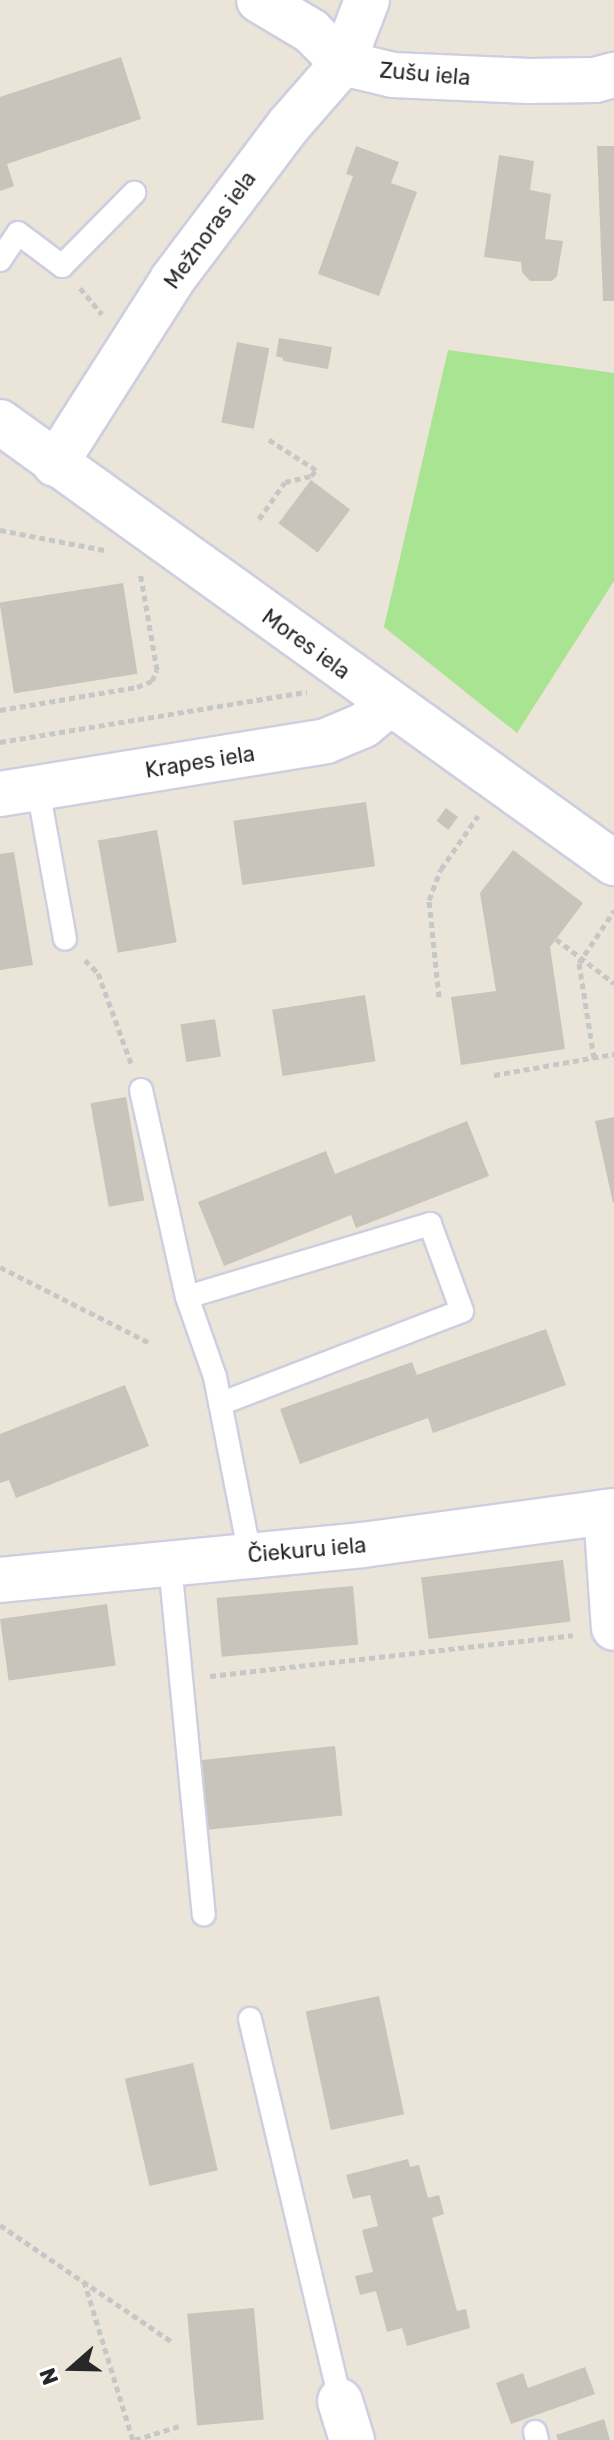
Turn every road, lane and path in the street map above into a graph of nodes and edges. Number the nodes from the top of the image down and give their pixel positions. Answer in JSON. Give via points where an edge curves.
{"nodes":[{"id":1,"x":259,"y":0,"type":"edge"},
{"id":2,"x":367,"y":0,"type":"edge"},
{"id":3,"x":343,"y":63,"type":"junction"},
{"id":4,"x":614,"y":75,"type":"edge"},
{"id":5,"x":134,"y":193,"type":"dead end"},
{"id":6,"x":0,"y":260,"type":"edge"},
{"id":7,"x":62,"y":266,"type":"junction"},
{"id":8,"x":129,"y":347,"type":"junction"},
{"id":9,"x":0,"y":422,"type":"edge"},
{"id":10,"x":268,"y":439,"type":"dead end"},
{"id":11,"x":55,"y":464,"type":"junction"},
{"id":12,"x":259,"y":519,"type":"dead end"},
{"id":13,"x":0,"y":530,"type":"edge"},
{"id":14,"x":118,"y":553,"type":"dead end"},
{"id":15,"x":136,"y":561,"type":"dead end"},
{"id":16,"x":379,"y":696,"type":"junction"},
{"id":17,"x":0,"y":710,"type":"edge"},
{"id":18,"x":0,"y":742,"type":"edge"},
{"id":19,"x":19,"y":791,"type":"edge"},
{"id":20,"x":491,"y":818,"type":"dead end"},
{"id":21,"x":614,"y":863,"type":"edge"},
{"id":22,"x":614,"y":911,"type":"edge"},
{"id":23,"x":65,"y":939,"type":"joint"},
{"id":24,"x":556,"y":939,"type":"dead end"},
{"id":25,"x":582,"y":959,"type":"junction"},
{"id":26,"x":614,"y":983,"type":"edge"},
{"id":27,"x":439,"y":997,"type":"dead end"},
{"id":28,"x":614,"y":1054,"type":"edge"},
{"id":29,"x":594,"y":1058,"type":"junction"},
{"id":30,"x":494,"y":1075,"type":"dead end"},
{"id":31,"x":141,"y":1090,"type":"joint"},
{"id":32,"x":0,"y":1267,"type":"edge"},
{"id":33,"x":187,"y":1297,"type":"junction"},
{"id":34,"x":148,"y":1342,"type":"dead end"},
{"id":35,"x":220,"y":1404,"type":"junction"},
{"id":36,"x":610,"y":1511,"type":"edge"},
{"id":37,"x":250,"y":1555,"type":"junction"},
{"id":38,"x":170,"y":1564,"type":"junction"},
{"id":39,"x":0,"y":1580,"type":"edge"},
{"id":40,"x":598,"y":1631,"type":"edge"},
{"id":41,"x":181,"y":1679,"type":"junction"},
{"id":42,"x":204,"y":1914,"type":"dead end"},
{"id":43,"x":250,"y":2019,"type":"dead end"},
{"id":44,"x":0,"y":2225,"type":"edge"},
{"id":45,"x":84,"y":2281,"type":"junction"},
{"id":46,"x":172,"y":2342,"type":"dead end"},
{"id":47,"x":346,"y":2420,"type":"edge"},
{"id":48,"x":179,"y":2426,"type":"dead end"},
{"id":49,"x":134,"y":2440,"type":"edge"}],
"edges":[{"from":1,"to":3,"type":"street","via":[[311,31]]},
{"from":2,"to":3,"type":"street","name":"Mežnoras iela"},
{"from":3,"to":4,"type":"street","name":"Zušu iela","via":[[393,75],[529,81]]},
{"from":3,"to":8,"type":"street","name":"Mežnoras iela","via":[[288,126],[172,280]]},
{"from":5,"to":7,"type":"lane"},
{"from":6,"to":7,"type":"lane","via":[[18,233]]},
{"from":7,"to":8,"type":"path"},
{"from":8,"to":11,"type":"street","name":"Mežnoras iela"},
{"from":9,"to":11,"type":"street","name":"Mores iela"},
{"from":10,"to":12,"type":"path","via":[[316,470],[285,482]]},
{"from":11,"to":16,"type":"street","name":"Mores iela"},
{"from":13,"to":14,"type":"path"},
{"from":15,"to":17,"type":"path","via":[[156,677],[137,687]]},
{"from":16,"to":18,"type":"path","via":[[312,691]]},
{"from":16,"to":19,"type":"street","name":"Krapes iela","via":[[364,725],[326,741]]},
{"from":16,"to":21,"type":"street","name":"Mores iela"},
{"from":19,"to":23,"type":"lane"},
{"from":20,"to":27,"type":"path","via":[[481,812],[441,869],[429,900]]},
{"from":22,"to":25,"type":"path"},
{"from":23,"to":31,"type":"path","via":[[98,973]]},
{"from":24,"to":25,"type":"path"},
{"from":25,"to":26,"type":"path"},
{"from":25,"to":29,"type":"path"},
{"from":28,"to":29,"type":"path"},
{"from":29,"to":30,"type":"path"},
{"from":31,"to":33,"type":"lane"},
{"from":32,"to":34,"type":"path"},
{"from":33,"to":35,"type":"lane"},
{"from":33,"to":35,"type":"lane","via":[[430,1224],[462,1311]]},
{"from":35,"to":37,"type":"lane"},
{"from":36,"to":37,"type":"street","name":"Čiekuru iela"},
{"from":36,"to":40,"type":"street"},
{"from":37,"to":38,"type":"street","name":"Čiekuru iela"},
{"from":38,"to":39,"type":"street","name":"Čiekuru iela"},
{"from":38,"to":41,"type":"lane"},
{"from":40,"to":41,"type":"path"},
{"from":41,"to":42,"type":"lane"},
{"from":43,"to":47,"type":"lane"},
{"from":44,"to":45,"type":"path"},
{"from":45,"to":46,"type":"path"},
{"from":45,"to":49,"type":"path"},
{"from":48,"to":49,"type":"path"}]}
